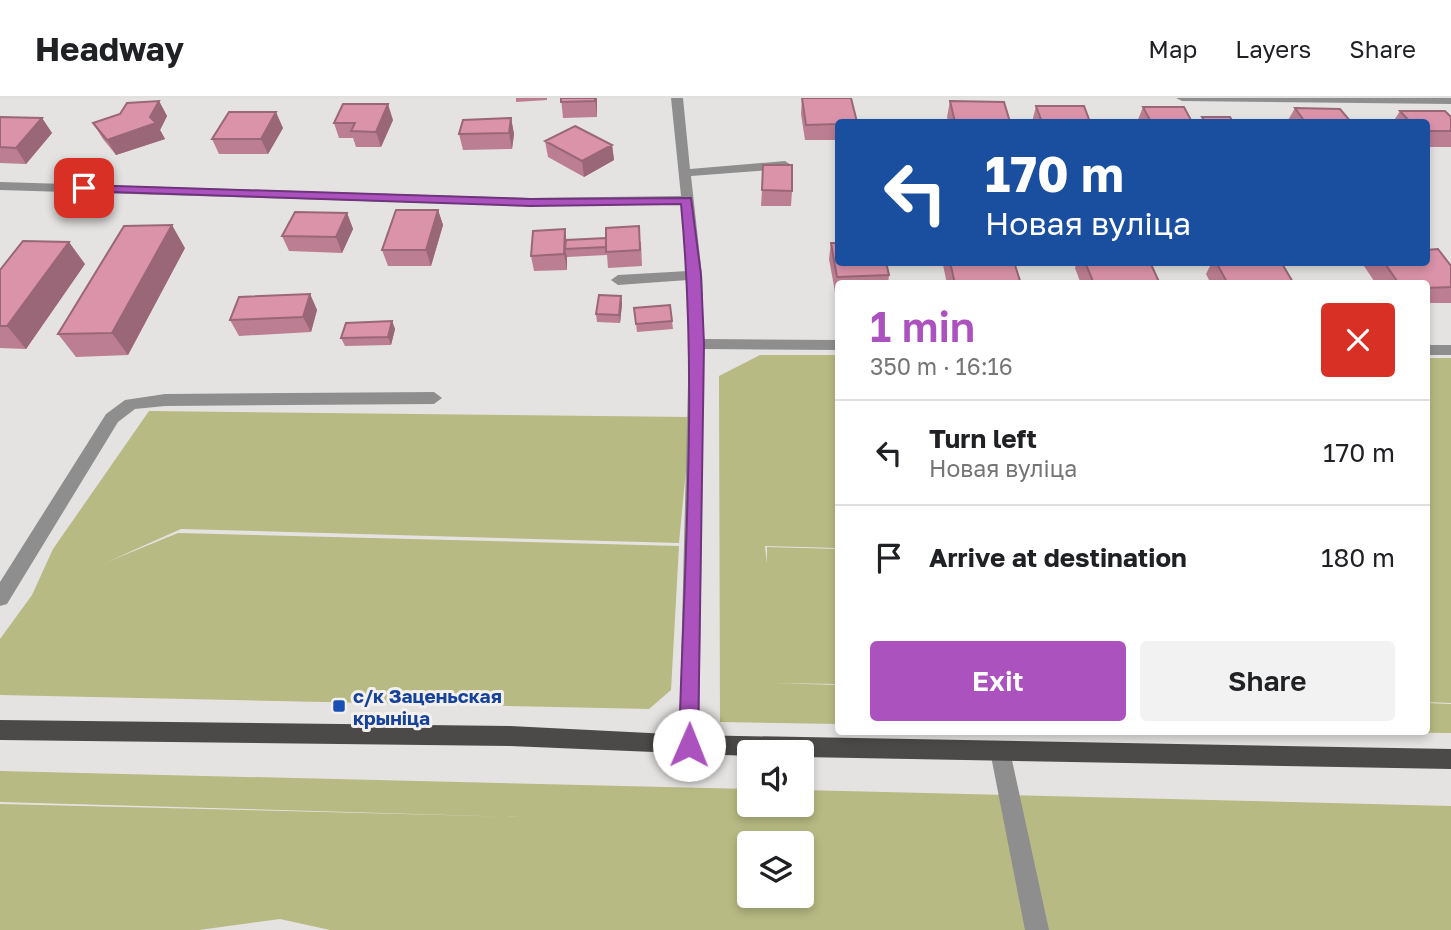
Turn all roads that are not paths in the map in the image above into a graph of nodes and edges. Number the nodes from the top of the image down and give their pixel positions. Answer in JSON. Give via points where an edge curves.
{"nodes":[{"id":1,"x":677,"y":98,"type":"edge"},
{"id":2,"x":1182,"y":98,"type":"edge"},
{"id":3,"x":1451,"y":101,"type":"edge"},
{"id":4,"x":788,"y":165,"type":"edge"},
{"id":5,"x":684,"y":173,"type":"junction"},
{"id":6,"x":0,"y":186,"type":"edge"},
{"id":7,"x":687,"y":200,"type":"junction"},
{"id":8,"x":695,"y":275,"type":"junction"},
{"id":9,"x":618,"y":280,"type":"dead end"},
{"id":10,"x":697,"y":344,"type":"junction"},
{"id":11,"x":835,"y":345,"type":"edge"},
{"id":12,"x":1430,"y":350,"type":"edge"},
{"id":13,"x":1451,"y":350,"type":"edge"},
{"id":14,"x":434,"y":398,"type":"dead end"},
{"id":15,"x":0,"y":598,"type":"edge"},
{"id":16,"x":0,"y":730,"type":"edge"},
{"id":17,"x":689,"y":745,"type":"junction"},
{"id":18,"x":1000,"y":751,"type":"junction"},
{"id":19,"x":1451,"y":759,"type":"edge"},
{"id":20,"x":1037,"y":930,"type":"edge"}],
"edges":[{"from":1,"to":5,"type":"street"},
{"from":2,"to":3,"type":"street"},
{"from":4,"to":5,"type":"street"},
{"from":5,"to":7,"type":"street"},
{"from":6,"to":7,"type":"street","via":[[530,202]]},
{"from":7,"to":8,"type":"street"},
{"from":8,"to":9,"type":"street"},
{"from":8,"to":10,"type":"street"},
{"from":10,"to":11,"type":"street"},
{"from":10,"to":17,"type":"street"},
{"from":12,"to":13,"type":"street"},
{"from":14,"to":15,"type":"street","via":[[131,404],[112,418]]},
{"from":16,"to":17,"type":"main road","via":[[510,736]]},
{"from":17,"to":18,"type":"main road"},
{"from":18,"to":19,"type":"main road"},
{"from":18,"to":20,"type":"street"}]}
